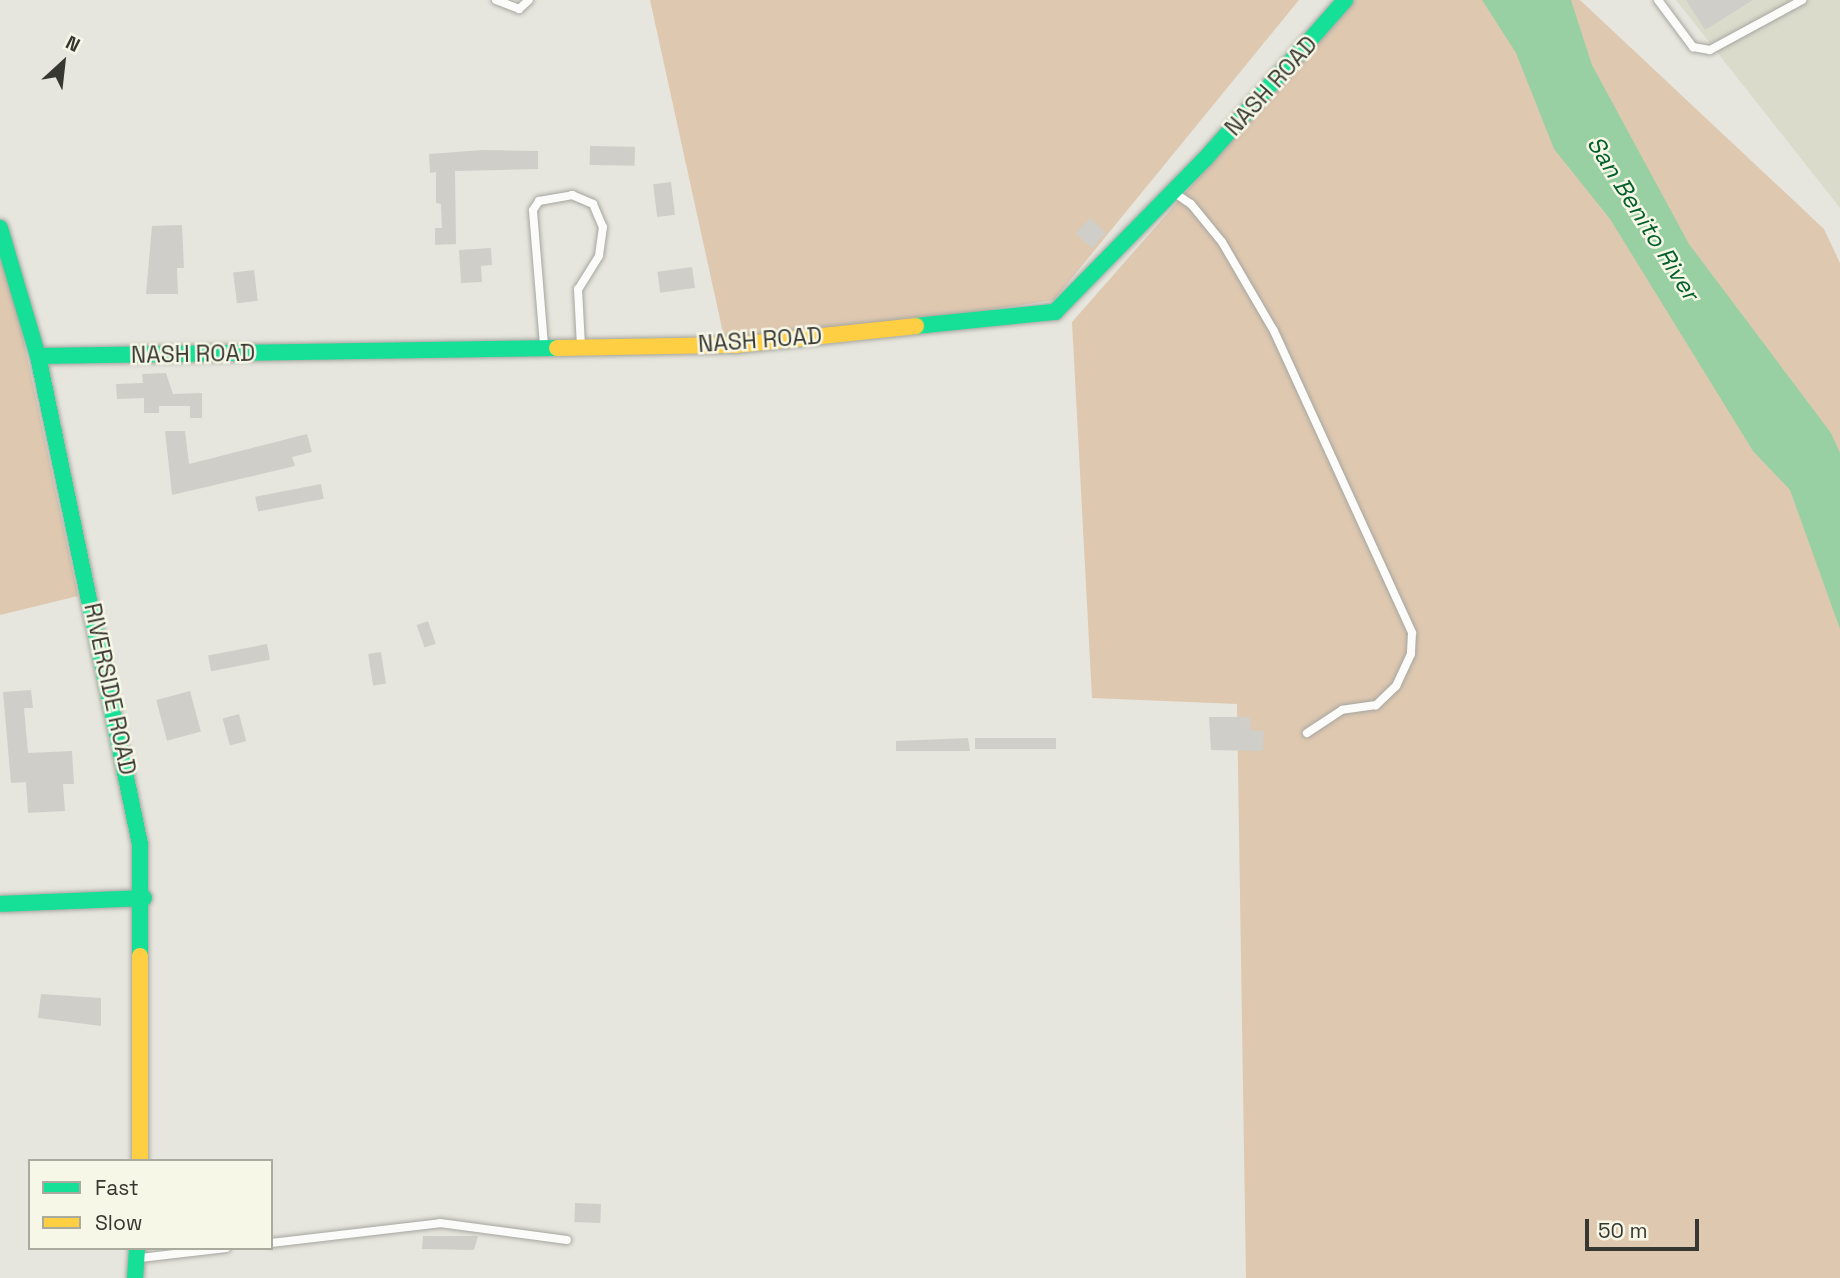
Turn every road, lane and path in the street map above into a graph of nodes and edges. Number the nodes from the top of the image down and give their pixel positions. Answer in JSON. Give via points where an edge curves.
{"nodes":[{"id":1,"x":496,"y":0,"type":"edge"},
{"id":2,"x":529,"y":0,"type":"edge"},
{"id":3,"x":1345,"y":0,"type":"edge"},
{"id":4,"x":1658,"y":0,"type":"edge"},
{"id":5,"x":1802,"y":0,"type":"edge"},
{"id":6,"x":1173,"y":192,"type":"junction"},
{"id":7,"x":0,"y":228,"type":"edge"},
{"id":8,"x":581,"y":347,"type":"junction"},
{"id":9,"x":544,"y":348,"type":"junction"},
{"id":10,"x":38,"y":356,"type":"junction"},
{"id":11,"x":1307,"y":733,"type":"dead end"},
{"id":12,"x":144,"y":898,"type":"junction"},
{"id":13,"x":0,"y":904,"type":"edge"},
{"id":14,"x":140,"y":1159,"type":"edge"},
{"id":15,"x":566,"y":1240,"type":"dead end"},
{"id":16,"x":273,"y":1243,"type":"edge"},
{"id":17,"x":190,"y":1250,"type":"edge"},
{"id":18,"x":137,"y":1253,"type":"edge"},
{"id":19,"x":135,"y":1278,"type":"edge"}],
"edges":[{"from":1,"to":2,"type":"lane","via":[[519,9]]},
{"from":3,"to":6,"type":"street","name":"NASH ROAD"},
{"from":4,"to":5,"type":"lane","via":[[1693,47],[1710,50]]},
{"from":6,"to":8,"type":"street","name":"NASH ROAD","via":[[1055,312],[736,345]]},
{"from":6,"to":11,"type":"lane","via":[[1191,204],[1222,242],[1274,331],[1412,633],[1411,654],[1396,686],[1376,705],[1342,710]]},
{"from":7,"to":10,"type":"street","name":"RIVERSIDE ROAD"},
{"from":8,"to":9,"type":"street","name":"NASH ROAD"},
{"from":8,"to":9,"type":"lane","via":[[578,289],[599,256],[603,227],[593,204],[561,195],[539,201],[532,221],[543,292]]},
{"from":9,"to":10,"type":"street","name":"NASH ROAD"},
{"from":10,"to":12,"type":"street","name":"RIVERSIDE ROAD","via":[[132,795]]},
{"from":12,"to":13,"type":"street"},
{"from":12,"to":14,"type":"street","name":"RIVERSIDE ROAD"},
{"from":15,"to":16,"type":"lane","via":[[440,1223]]},
{"from":17,"to":18,"type":"lane"},
{"from":18,"to":19,"type":"street"}]}
